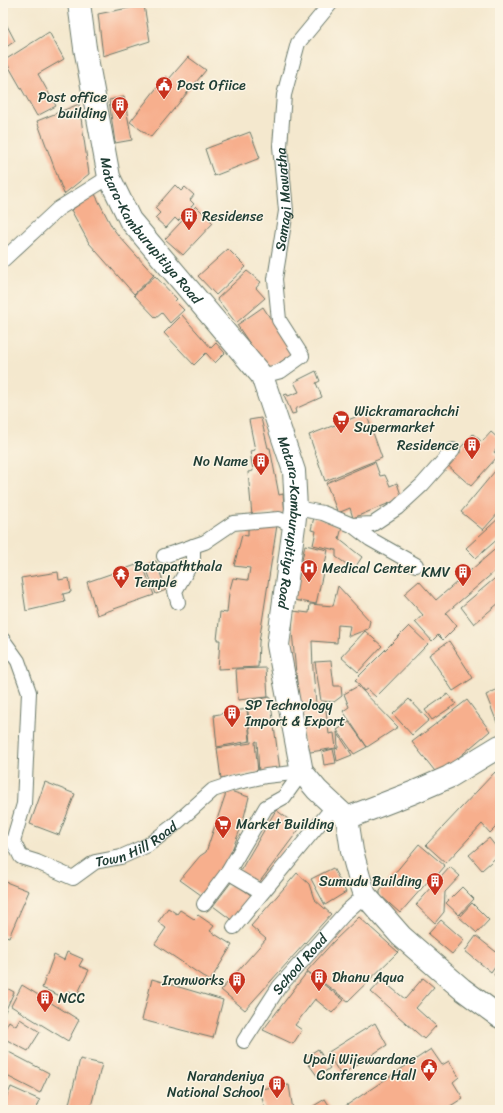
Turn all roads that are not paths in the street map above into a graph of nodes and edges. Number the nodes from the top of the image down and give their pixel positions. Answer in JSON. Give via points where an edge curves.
{"nodes":[{"id":1,"x":79,"y":3,"type":"edge"},
{"id":2,"x":331,"y":3,"type":"edge"},
{"id":3,"x":109,"y":177,"type":"junction"},
{"id":4,"x":3,"y":260,"type":"edge"},
{"id":5,"x":262,"y":376,"type":"junction"},
{"id":6,"x":453,"y":450,"type":"dead end"},
{"id":7,"x":295,"y":517,"type":"junction"},
{"id":8,"x":352,"y":526,"type":"junction"},
{"id":9,"x":193,"y":546,"type":"junction"},
{"id":10,"x":164,"y":556,"type":"dead end"},
{"id":11,"x":416,"y":564,"type":"dead end"},
{"id":12,"x":178,"y":602,"type":"dead end"},
{"id":13,"x":3,"y":640,"type":"edge"},
{"id":14,"x":500,"y":746,"type":"edge"},
{"id":15,"x":302,"y":772,"type":"junction"},
{"id":16,"x":340,"y":812,"type":"junction"},
{"id":17,"x":228,"y":872,"type":"junction"},
{"id":18,"x":262,"y":892,"type":"junction"},
{"id":19,"x":365,"y":895,"type":"junction"},
{"id":20,"x":204,"y":904,"type":"dead end"},
{"id":21,"x":234,"y":927,"type":"dead end"},
{"id":22,"x":500,"y":1017,"type":"edge"},
{"id":23,"x":244,"y":1041,"type":"dead end"}],
"edges":[{"from":1,"to":3,"type":"main road","name":"Matara-Kamburupitiya Road"},
{"from":2,"to":5,"type":"street","name":"Samagi Mawatha","via":[[298,43],[284,95],[280,146],[286,211],[275,279],[279,320],[302,356],[281,371]]},
{"from":3,"to":4,"type":"street","via":[[58,209]]},
{"from":3,"to":5,"type":"main road","name":"Matara-Kamburupitiya Road","via":[[130,220]]},
{"from":5,"to":7,"type":"main road","name":"Matara-Kamburupitiya Road","via":[[294,471]]},
{"from":6,"to":8,"type":"street","via":[[397,508],[372,524]]},
{"from":7,"to":8,"type":"street","via":[[322,513]]},
{"from":7,"to":9,"type":"street","via":[[233,523],[206,542]]},
{"from":7,"to":15,"type":"main road","name":"Matara-Kamburupitiya Road","via":[[278,645]]},
{"from":8,"to":11,"type":"street"},
{"from":9,"to":10,"type":"street"},
{"from":9,"to":12,"type":"street","via":[[193,560],[175,591]]},
{"from":13,"to":15,"type":"street","name":"Town Hill Road","via":[[18,661],[29,692],[24,804],[13,841],[21,857],[73,878],[95,862],[121,857],[148,845],[213,790],[266,776]]},
{"from":14,"to":16,"type":"main road","via":[[448,777],[412,793]]},
{"from":15,"to":16,"type":"main road"},
{"from":15,"to":17,"type":"street","via":[[284,798],[266,807]]},
{"from":16,"to":18,"type":"street"},
{"from":16,"to":19,"type":"main road"},
{"from":17,"to":18,"type":"street"},
{"from":17,"to":20,"type":"street"},
{"from":18,"to":21,"type":"street"},
{"from":19,"to":22,"type":"main road","via":[[401,936],[462,989]]},
{"from":19,"to":23,"type":"street","name":"School Road","via":[[346,912],[279,987]]}]}
